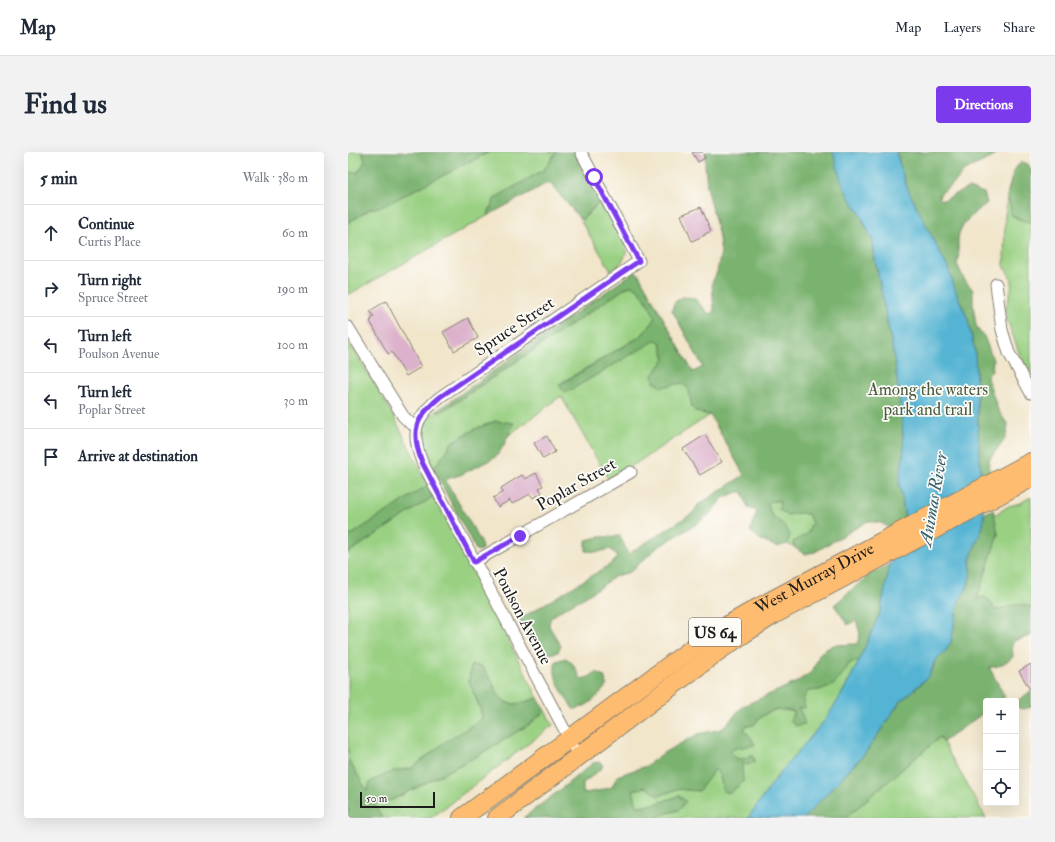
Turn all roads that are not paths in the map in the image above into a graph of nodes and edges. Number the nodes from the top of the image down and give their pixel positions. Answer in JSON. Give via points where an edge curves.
{"nodes":[{"id":1,"x":581,"y":152,"type":"edge"},
{"id":2,"x":996,"y":284,"type":"dead end"},
{"id":3,"x":348,"y":327,"type":"edge"},
{"id":4,"x":1031,"y":393,"type":"edge"},
{"id":5,"x":417,"y":427,"type":"junction"},
{"id":6,"x":1031,"y":462,"type":"edge"},
{"id":7,"x":631,"y":472,"type":"dead end"},
{"id":8,"x":1031,"y":478,"type":"edge"},
{"id":9,"x":873,"y":554,"type":"junction"},
{"id":10,"x":474,"y":562,"type":"junction"},
{"id":11,"x":569,"y":738,"type":"junction"},
{"id":12,"x":579,"y":756,"type":"junction"},
{"id":13,"x":462,"y":818,"type":"edge"},
{"id":14,"x":497,"y":818,"type":"edge"}],
"edges":[{"from":1,"to":5,"type":"street","name":"Spruce Street","via":[[639,261],[440,397],[424,412]]},
{"from":2,"to":4,"type":"street","via":[[1002,330],[1009,353]]},
{"from":3,"to":5,"type":"street","via":[[403,416]]},
{"from":5,"to":10,"type":"street","name":"Poulson Avenue","via":[[418,451],[422,462]]},
{"from":6,"to":9,"type":"highway","name":"West Murray Drive","number":"US 64"},
{"from":7,"to":10,"type":"street","name":"Poplar Street"},
{"from":8,"to":9,"type":"highway","name":"West Murray Drive","number":"US 64"},
{"from":9,"to":11,"type":"highway","name":"West Murray Drive","number":"US 64","via":[[767,602],[709,636]]},
{"from":9,"to":12,"type":"highway","name":"West Murray Drive","number":"US 64","via":[[744,633]]},
{"from":10,"to":11,"type":"street","name":"Poulson Avenue"},
{"from":11,"to":12,"type":"street","name":"Poulson Avenue"},
{"from":11,"to":13,"type":"highway","number":"US 64"},
{"from":12,"to":14,"type":"highway","number":"US 64"}]}
